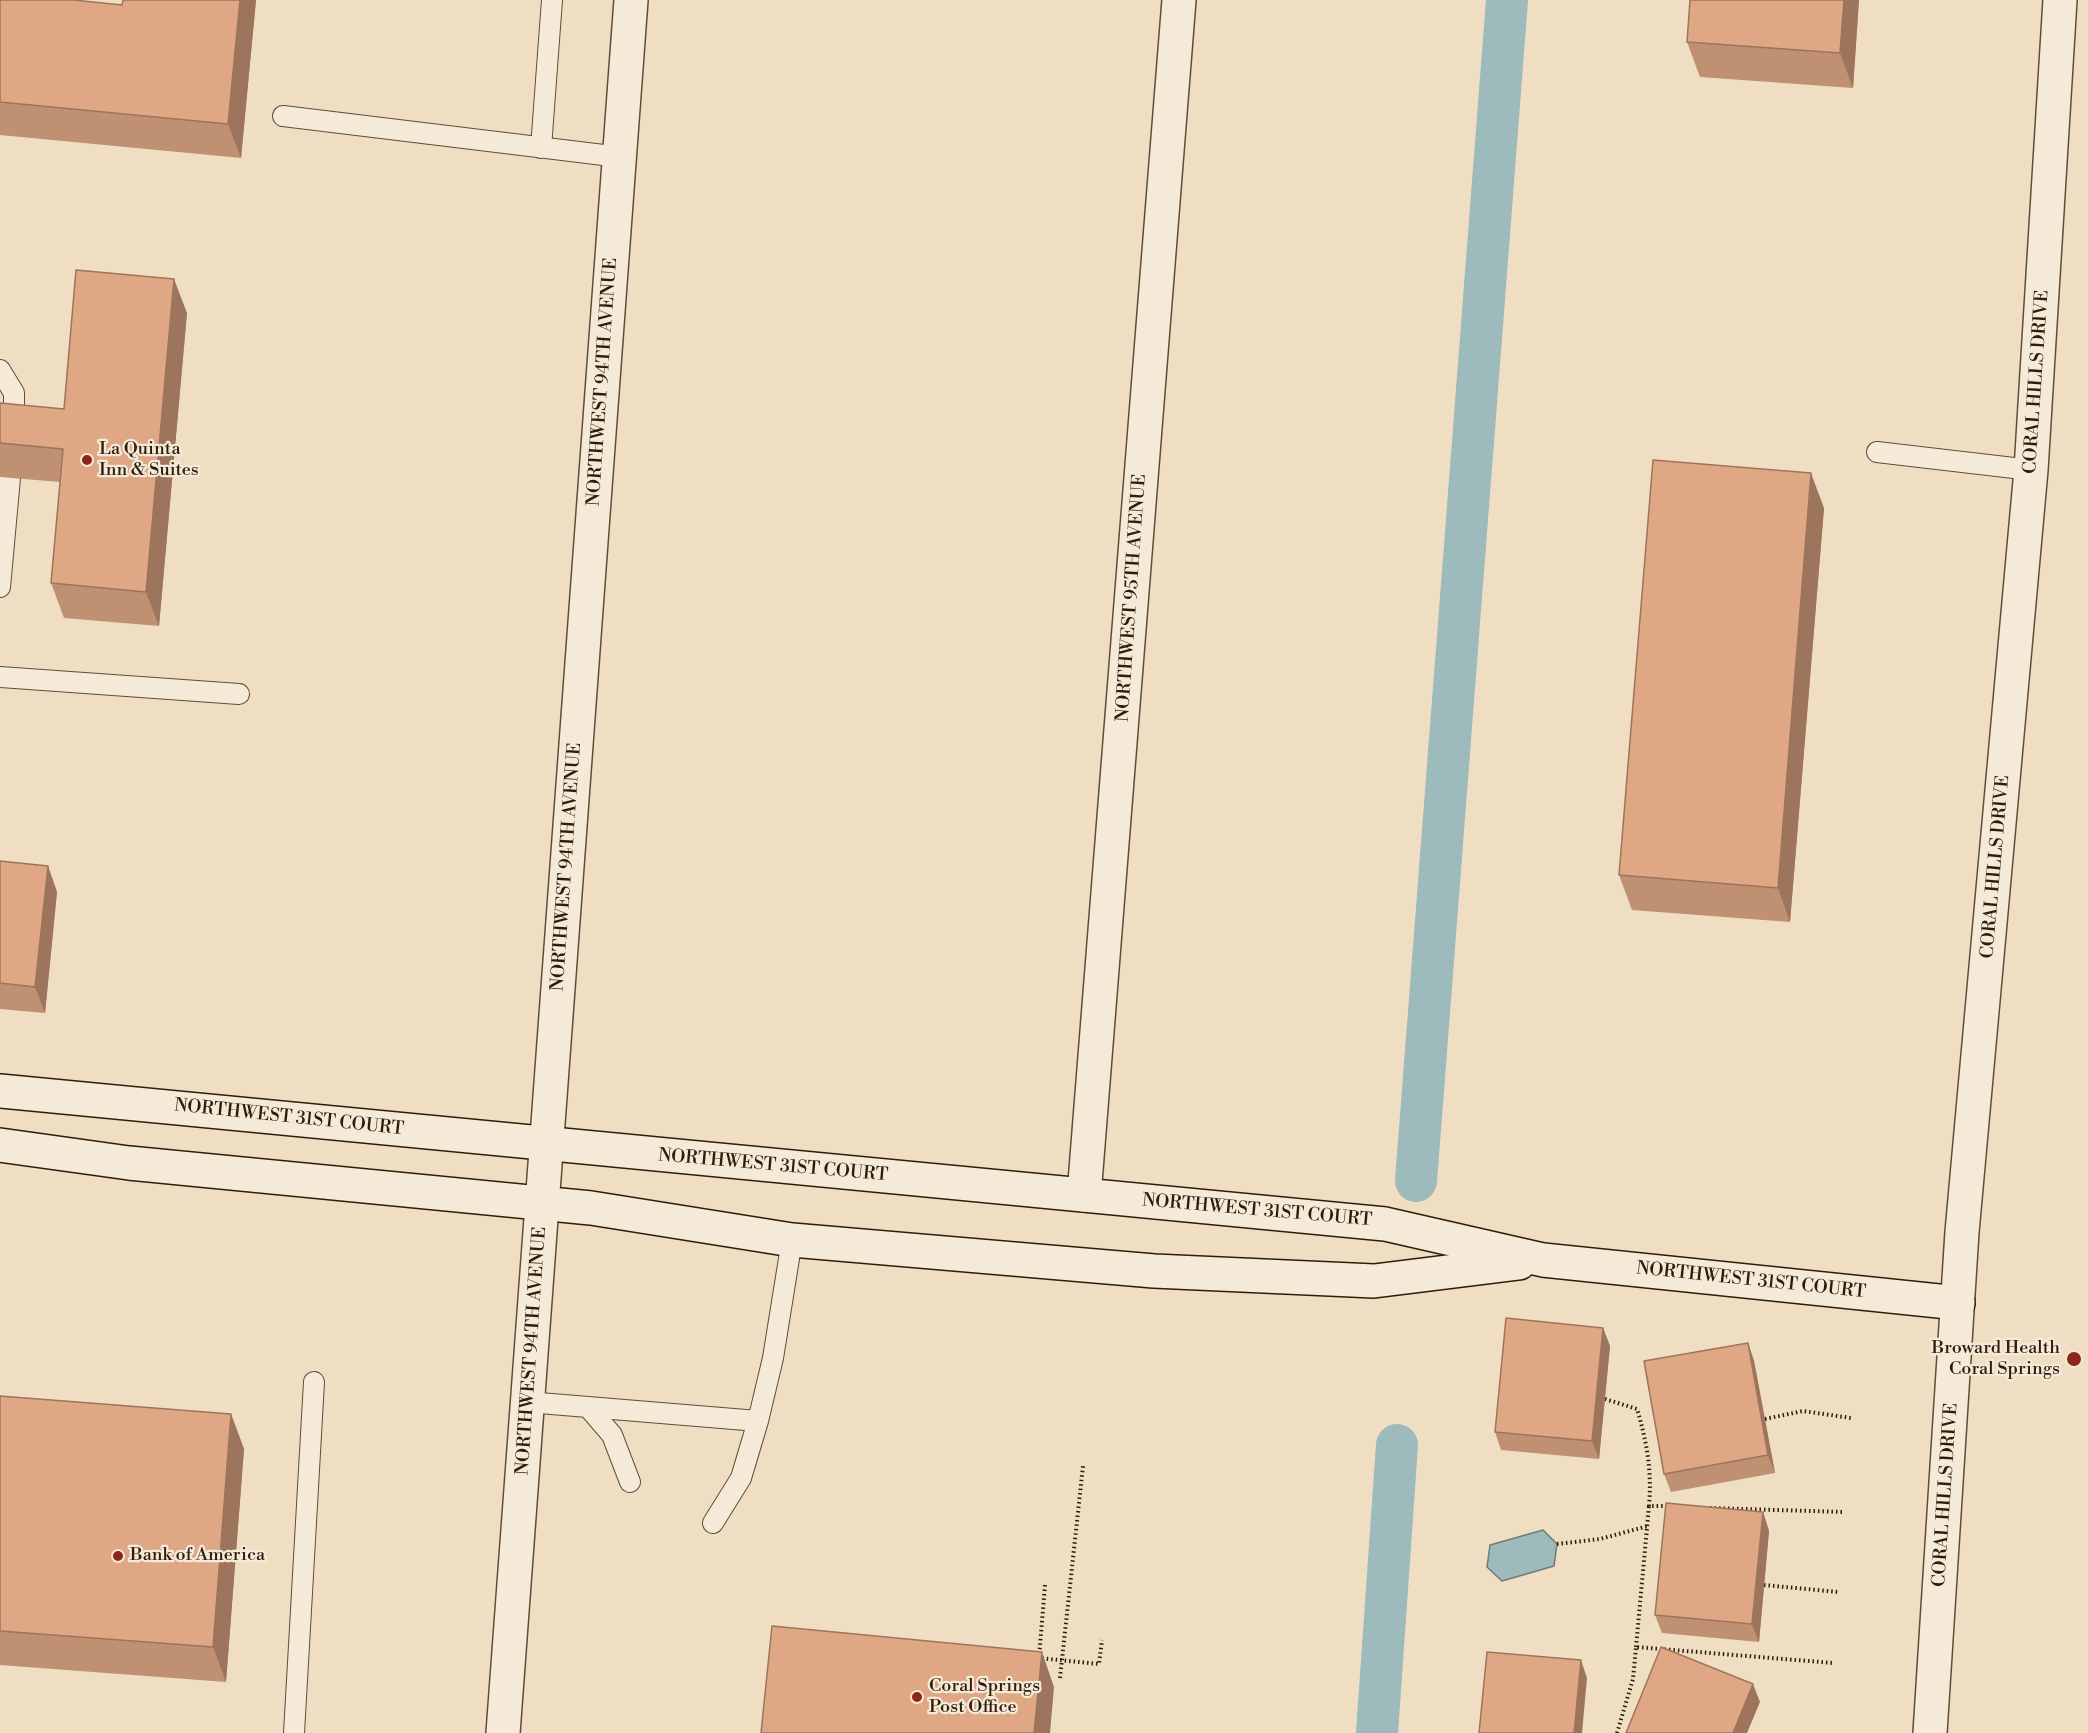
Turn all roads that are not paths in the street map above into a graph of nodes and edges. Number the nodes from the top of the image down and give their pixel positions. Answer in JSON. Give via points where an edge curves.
{"nodes":[{"id":1,"x":552,"y":0,"type":"edge"},
{"id":2,"x":631,"y":0,"type":"edge"},
{"id":3,"x":1179,"y":0,"type":"edge"},
{"id":4,"x":2060,"y":0,"type":"edge"},
{"id":5,"x":284,"y":117,"type":"dead end"},
{"id":6,"x":541,"y":148,"type":"junction"},
{"id":7,"x":620,"y":157,"type":"junction"},
{"id":8,"x":0,"y":370,"type":"edge"},
{"id":9,"x":14,"y":438,"type":"edge"},
{"id":10,"x":1877,"y":452,"type":"dead end"},
{"id":11,"x":2031,"y":470,"type":"junction"},
{"id":12,"x":10,"y":478,"type":"edge"},
{"id":13,"x":0,"y":586,"type":"edge"},
{"id":14,"x":0,"y":676,"type":"edge"},
{"id":15,"x":239,"y":694,"type":"dead end"},
{"id":16,"x":0,"y":1091,"type":"edge"},
{"id":17,"x":547,"y":1144,"type":"junction"},
{"id":18,"x":0,"y":1145,"type":"edge"},
{"id":19,"x":1084,"y":1195,"type":"junction"},
{"id":20,"x":543,"y":1204,"type":"junction"},
{"id":21,"x":792,"y":1240,"type":"junction"},
{"id":22,"x":1543,"y":1260,"type":"junction"},
{"id":23,"x":1958,"y":1303,"type":"junction"},
{"id":24,"x":314,"y":1382,"type":"dead end"},
{"id":25,"x":528,"y":1402,"type":"junction"},
{"id":26,"x":588,"y":1407,"type":"junction"},
{"id":27,"x":758,"y":1421,"type":"junction"},
{"id":28,"x":630,"y":1482,"type":"dead end"},
{"id":29,"x":713,"y":1523,"type":"dead end"},
{"id":30,"x":294,"y":1733,"type":"edge"},
{"id":31,"x":503,"y":1733,"type":"edge"},
{"id":32,"x":1930,"y":1733,"type":"edge"}],
"edges":[{"from":1,"to":6,"type":"lane"},
{"from":2,"to":7,"type":"street","name":"NORTHWEST 94TH AVENUE"},
{"from":3,"to":19,"type":"street","name":"NORTHWEST 95TH AVENUE"},
{"from":4,"to":11,"type":"street","name":"CORAL HILLS DRIVE"},
{"from":5,"to":6,"type":"lane"},
{"from":6,"to":7,"type":"lane"},
{"from":7,"to":17,"type":"street","name":"NORTHWEST 94TH AVENUE"},
{"from":8,"to":9,"type":"lane","via":[[14,393]]},
{"from":10,"to":11,"type":"lane"},
{"from":11,"to":23,"type":"street","name":"CORAL HILLS DRIVE"},
{"from":12,"to":13,"type":"lane"},
{"from":14,"to":15,"type":"lane"},
{"from":16,"to":17,"type":"street","name":"NORTHWEST 31ST COURT"},
{"from":17,"to":19,"type":"street","name":"NORTHWEST 31ST COURT"},
{"from":17,"to":20,"type":"street","name":"NORTHWEST 94TH AVENUE"},
{"from":18,"to":20,"type":"street","name":"NORTHWEST 31ST COURT","via":[[129,1163]]},
{"from":19,"to":22,"type":"street","name":"NORTHWEST 31ST COURT","via":[[1385,1224]]},
{"from":20,"to":21,"type":"street","name":"NORTHWEST 31ST COURT"},
{"from":20,"to":25,"type":"street","name":"NORTHWEST 94TH AVENUE"},
{"from":21,"to":22,"type":"street","name":"NORTHWEST 31ST COURT","via":[[1154,1271],[1374,1281]]},
{"from":21,"to":27,"type":"lane","via":[[773,1358]]},
{"from":22,"to":23,"type":"street","name":"NORTHWEST 31ST COURT"},
{"from":23,"to":32,"type":"street","name":"CORAL HILLS DRIVE"},
{"from":24,"to":30,"type":"lane"},
{"from":25,"to":26,"type":"lane"},
{"from":25,"to":31,"type":"street","name":"NORTHWEST 94TH AVENUE"},
{"from":26,"to":27,"type":"lane"},
{"from":26,"to":28,"type":"lane","via":[[612,1435]]},
{"from":27,"to":29,"type":"lane","via":[[741,1478]]}]}
